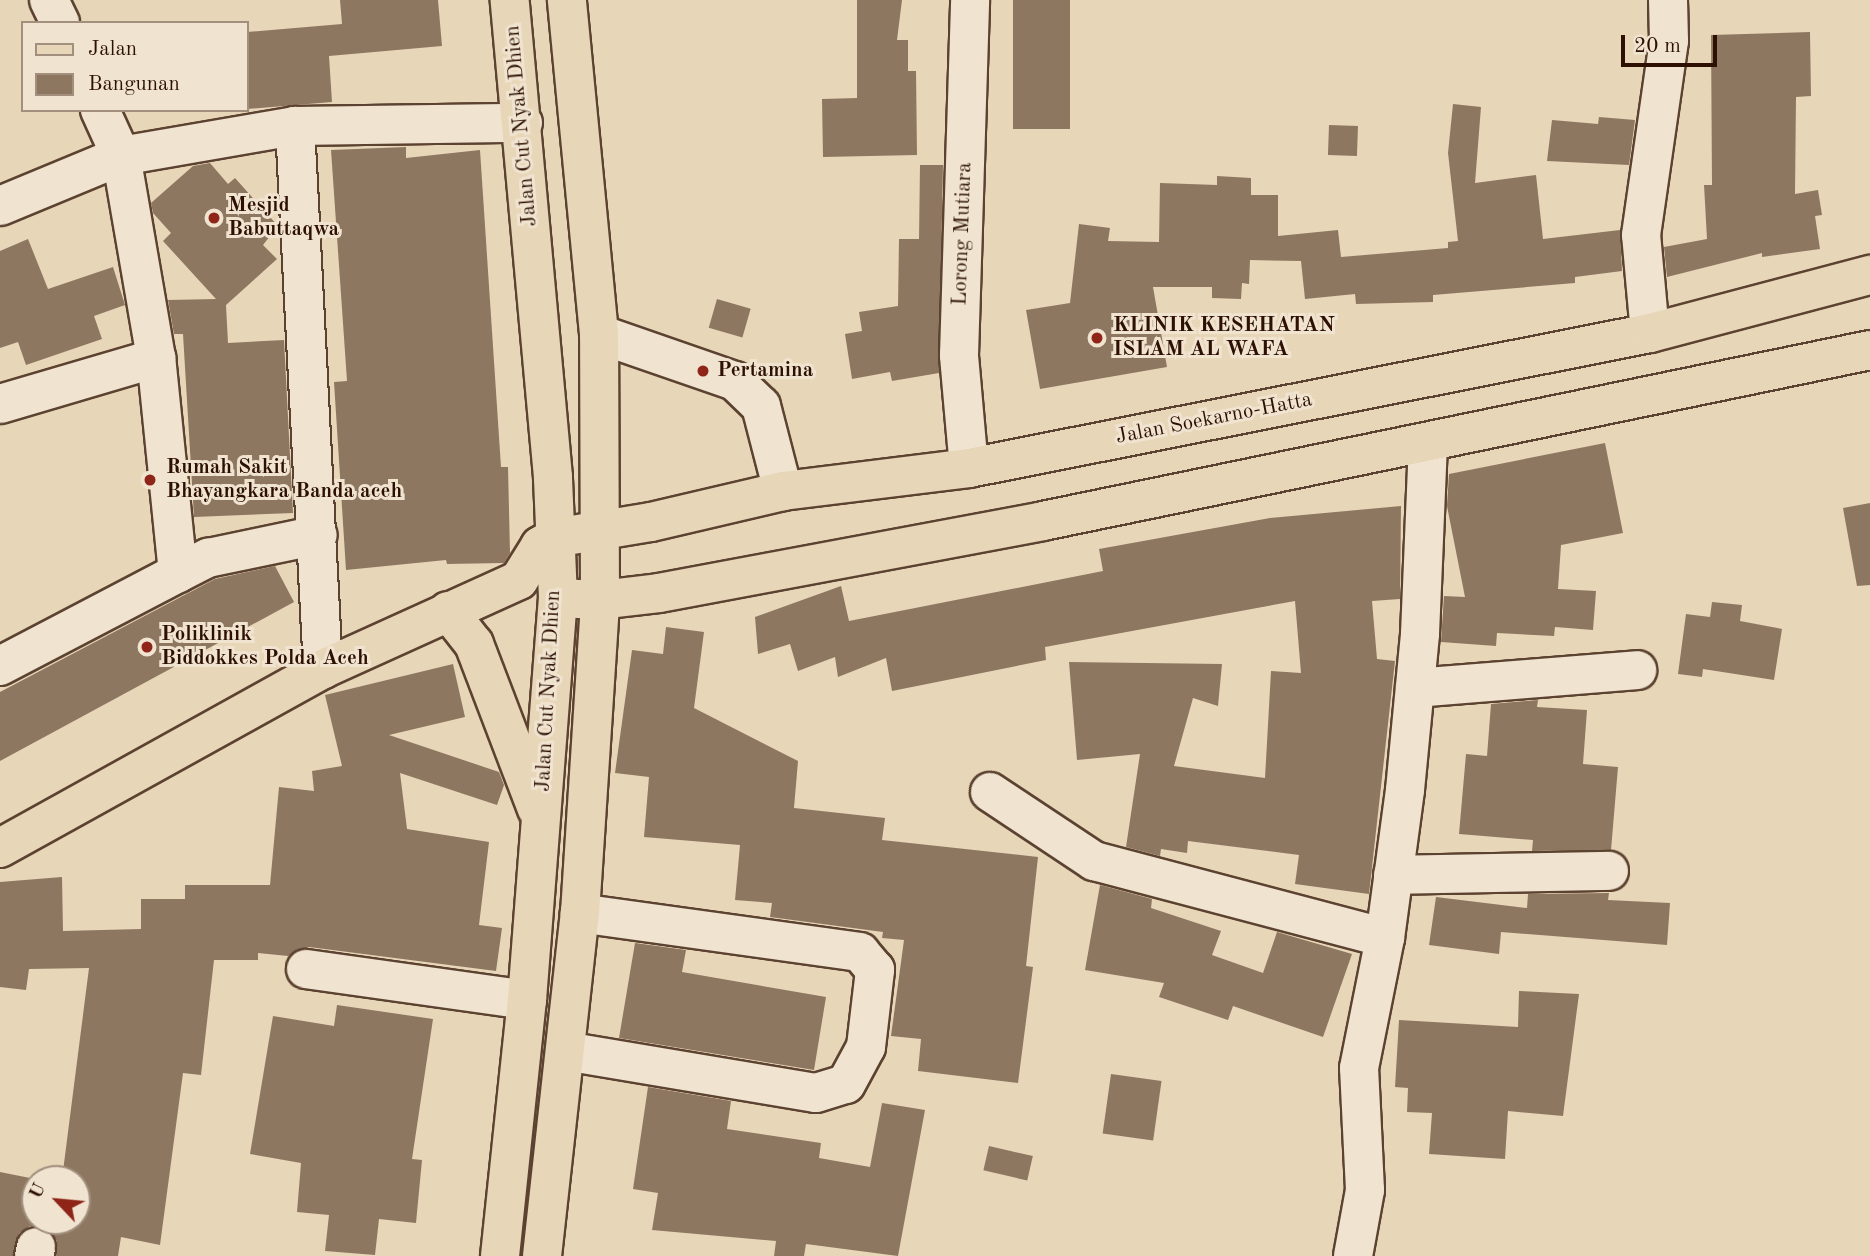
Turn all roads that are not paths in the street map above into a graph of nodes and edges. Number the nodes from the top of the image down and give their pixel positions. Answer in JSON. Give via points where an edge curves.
{"nodes":[{"id":1,"x":49,"y":0,"type":"edge"},
{"id":2,"x":510,"y":0,"type":"edge"},
{"id":3,"x":567,"y":0,"type":"edge"},
{"id":4,"x":970,"y":0,"type":"edge"},
{"id":5,"x":1668,"y":0,"type":"edge"},
{"id":6,"x":59,"y":21,"type":"edge"},
{"id":7,"x":101,"y":112,"type":"edge"},
{"id":8,"x":523,"y":123,"type":"junction"},
{"id":9,"x":295,"y":127,"type":"junction"},
{"id":10,"x":121,"y":156,"type":"junction"},
{"id":11,"x":0,"y":206,"type":"edge"},
{"id":12,"x":1870,"y":275,"type":"edge"},
{"id":13,"x":1650,"y":333,"type":"junction"},
{"id":14,"x":599,"y":334,"type":"junction"},
{"id":15,"x":1870,"y":350,"type":"edge"},
{"id":16,"x":156,"y":358,"type":"junction"},
{"id":17,"x":0,"y":404,"type":"edge"},
{"id":18,"x":1428,"y":444,"type":"junction"},
{"id":19,"x":969,"y":468,"type":"junction"},
{"id":20,"x":783,"y":491,"type":"junction"},
{"id":21,"x":599,"y":530,"type":"junction"},
{"id":22,"x":318,"y":535,"type":"junction"},
{"id":23,"x":554,"y":538,"type":"junction"},
{"id":24,"x":178,"y":573,"type":"junction"},
{"id":25,"x":519,"y":580,"type":"junction"},
{"id":26,"x":558,"y":598,"type":"junction"},
{"id":27,"x":600,"y":600,"type":"junction"},
{"id":28,"x":448,"y":611,"type":"junction"},
{"id":29,"x":0,"y":666,"type":"edge"},
{"id":30,"x":323,"y":668,"type":"junction"},
{"id":31,"x":1637,"y":670,"type":"dead end"},
{"id":32,"x":1415,"y":688,"type":"junction"},
{"id":33,"x":990,"y":792,"type":"dead end"},
{"id":34,"x":541,"y":821,"type":"junction"},
{"id":35,"x":0,"y":848,"type":"edge"},
{"id":36,"x":1609,"y":871,"type":"dead end"},
{"id":37,"x":1393,"y":875,"type":"junction"},
{"id":38,"x":580,"y":912,"type":"junction"},
{"id":39,"x":1385,"y":938,"type":"junction"},
{"id":40,"x":306,"y":969,"type":"dead end"},
{"id":41,"x":527,"y":1000,"type":"junction"},
{"id":42,"x":565,"y":1051,"type":"junction"},
{"id":43,"x":500,"y":1256,"type":"edge"},
{"id":44,"x":542,"y":1256,"type":"edge"},
{"id":45,"x":1353,"y":1256,"type":"edge"}],
"edges":[{"from":1,"to":6,"type":"street"},
{"from":2,"to":8,"type":"main road","name":"Jalan Cut Nyak Dhien"},
{"from":3,"to":14,"type":"main road","name":"Jalan Cut Nyak Dhien"},
{"from":4,"to":19,"type":"street","name":"Lorong Mutiara","via":[[959,355]]},
{"from":5,"to":13,"type":"street","via":[[1669,41],[1641,234]]},
{"from":7,"to":10,"type":"street"},
{"from":8,"to":9,"type":"street"},
{"from":8,"to":23,"type":"main road","name":"Jalan Cut Nyak Dhien","via":[[553,477]]},
{"from":9,"to":10,"type":"street"},
{"from":9,"to":22,"type":"street"},
{"from":10,"to":11,"type":"street"},
{"from":10,"to":16,"type":"street"},
{"from":12,"to":13,"type":"main road","name":"Jalan Soekarno-Hatta"},
{"from":13,"to":19,"type":"main road","name":"Jalan Soekarno-Hatta"},
{"from":14,"to":20,"type":"street","via":[[735,381],[761,406]]},
{"from":14,"to":21,"type":"main road","name":"Jalan Cut Nyak Dhien"},
{"from":15,"to":18,"type":"main road"},
{"from":16,"to":17,"type":"street"},
{"from":16,"to":24,"type":"street"},
{"from":18,"to":27,"type":"main road","via":[[974,534]]},
{"from":18,"to":32,"type":"street"},
{"from":19,"to":20,"type":"main road","name":"Jalan Soekarno-Hatta"},
{"from":20,"to":21,"type":"main road","name":"Jalan Soekarno-Hatta"},
{"from":21,"to":23,"type":"main road","name":"Jalan Soekarno-Hatta"},
{"from":21,"to":27,"type":"main road","name":"Jalan Cut Nyak Dhien"},
{"from":22,"to":24,"type":"street","via":[[208,558]]},
{"from":22,"to":30,"type":"street"},
{"from":23,"to":25,"type":"main road","via":[[540,546]]},
{"from":23,"to":26,"type":"main road","name":"Jalan Cut Nyak Dhien"},
{"from":24,"to":29,"type":"street"},
{"from":25,"to":26,"type":"main road","via":[[546,598]]},
{"from":25,"to":28,"type":"main road"},
{"from":26,"to":27,"type":"main road"},
{"from":26,"to":34,"type":"main road","name":"Jalan Cut Nyak Dhien"},
{"from":27,"to":38,"type":"main road","name":"Jalan Cut Nyak Dhien"},
{"from":28,"to":30,"type":"main road"},
{"from":28,"to":34,"type":"main road","via":[[474,645]]},
{"from":30,"to":35,"type":"main road"},
{"from":31,"to":32,"type":"street"},
{"from":32,"to":37,"type":"street"},
{"from":33,"to":39,"type":"street","via":[[1094,861]]},
{"from":34,"to":41,"type":"main road","name":"Jalan Cut Nyak Dhien"},
{"from":36,"to":37,"type":"street"},
{"from":37,"to":39,"type":"street"},
{"from":38,"to":42,"type":"main road","name":"Jalan Cut Nyak Dhien"},
{"from":38,"to":42,"type":"street","via":[[860,952],[875,970],[868,1035],[866,1048],[846,1084],[817,1093]]},
{"from":39,"to":45,"type":"street","via":[[1359,1068],[1365,1190]]},
{"from":40,"to":41,"type":"street"},
{"from":41,"to":43,"type":"main road","name":"Jalan Cut Nyak Dhien"},
{"from":42,"to":44,"type":"main road","name":"Jalan Cut Nyak Dhien"}]}
